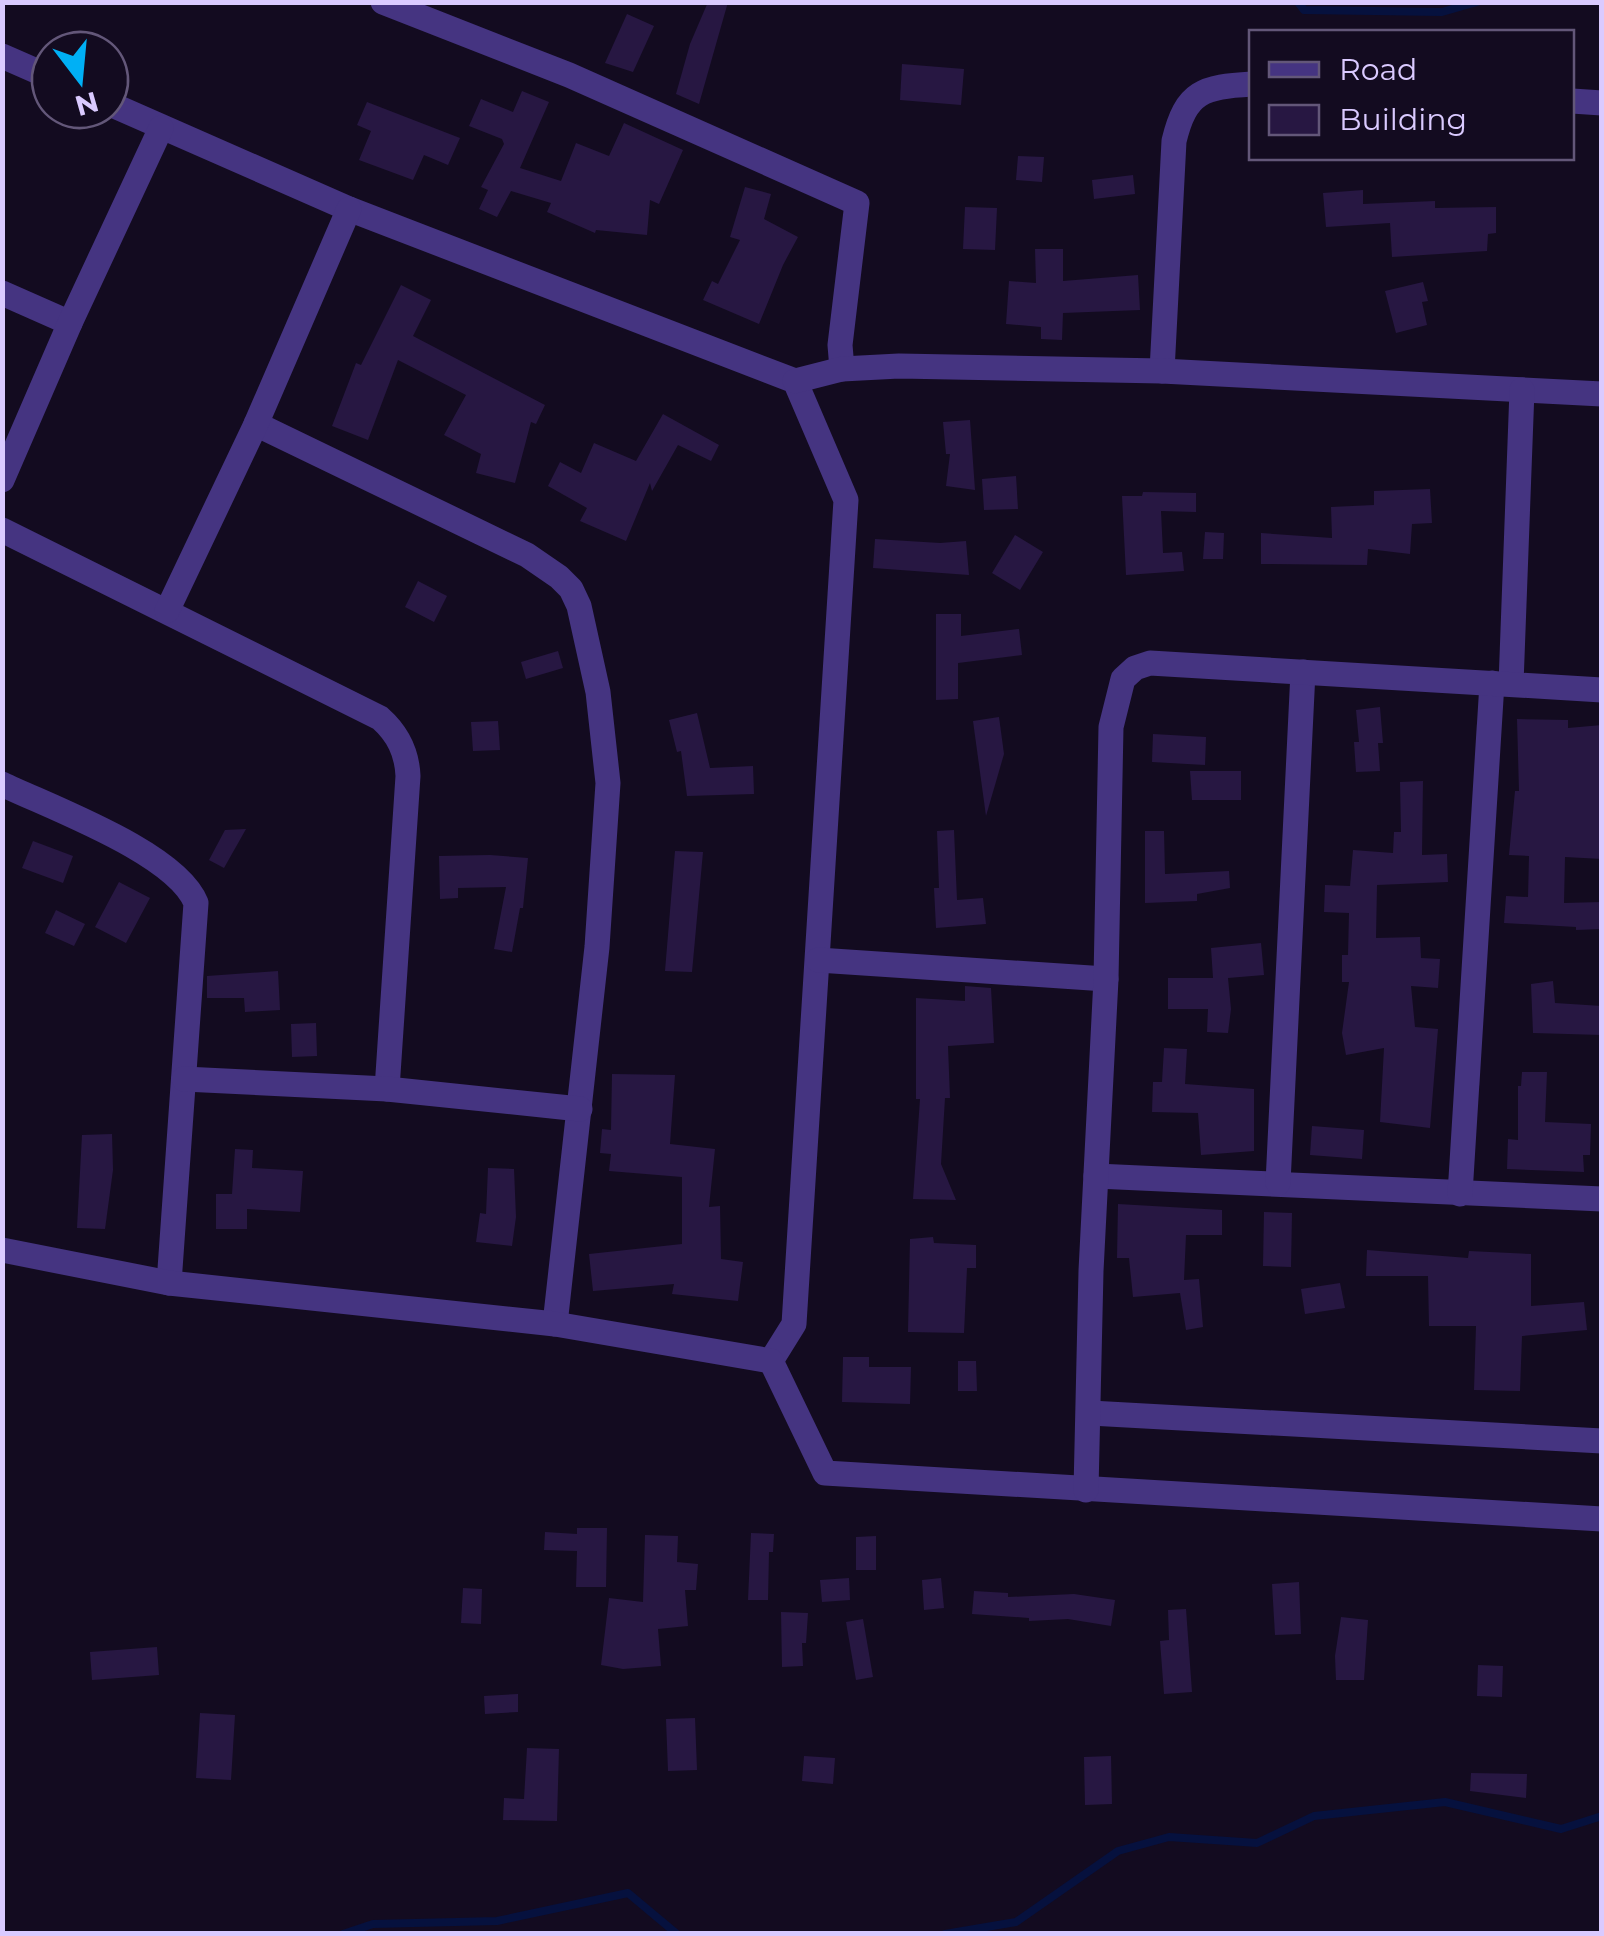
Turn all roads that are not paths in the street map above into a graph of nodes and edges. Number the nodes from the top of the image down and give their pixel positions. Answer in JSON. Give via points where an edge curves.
{"nodes":[{"id":1,"x":383,"y":2,"type":"edge"},
{"id":2,"x":2,"y":56,"type":"edge"},
{"id":3,"x":30,"y":68,"type":"edge"},
{"id":4,"x":1249,"y":84,"type":"edge"},
{"id":5,"x":1574,"y":101,"type":"edge"},
{"id":6,"x":1602,"y":103,"type":"edge"},
{"id":7,"x":130,"y":113,"type":"edge"},
{"id":8,"x":162,"y":128,"type":"junction"},
{"id":9,"x":349,"y":208,"type":"junction"},
{"id":10,"x":2,"y":293,"type":"edge"},
{"id":11,"x":70,"y":323,"type":"junction"},
{"id":12,"x":842,"y":369,"type":"junction"},
{"id":13,"x":1162,"y":370,"type":"junction"},
{"id":14,"x":796,"y":381,"type":"junction"},
{"id":15,"x":1522,"y":390,"type":"junction"},
{"id":16,"x":1602,"y":394,"type":"edge"},
{"id":17,"x":256,"y":424,"type":"junction"},
{"id":18,"x":2,"y":480,"type":"edge"},
{"id":19,"x":2,"y":530,"type":"edge"},
{"id":20,"x":168,"y":611,"type":"junction"},
{"id":21,"x":1303,"y":672,"type":"junction"},
{"id":22,"x":1501,"y":684,"type":"junction"},
{"id":23,"x":1602,"y":690,"type":"edge"},
{"id":24,"x":2,"y":784,"type":"edge"},
{"id":25,"x":818,"y":960,"type":"junction"},
{"id":26,"x":1106,"y":980,"type":"junction"},
{"id":27,"x":184,"y":1079,"type":"junction"},
{"id":28,"x":388,"y":1089,"type":"junction"},
{"id":29,"x":580,"y":1109,"type":"junction"},
{"id":30,"x":1096,"y":1176,"type":"junction"},
{"id":31,"x":1278,"y":1183,"type":"junction"},
{"id":32,"x":1460,"y":1194,"type":"junction"},
{"id":33,"x":1602,"y":1199,"type":"edge"},
{"id":34,"x":2,"y":1250,"type":"edge"},
{"id":35,"x":169,"y":1283,"type":"junction"},
{"id":36,"x":556,"y":1324,"type":"junction"},
{"id":37,"x":771,"y":1361,"type":"junction"},
{"id":38,"x":1090,"y":1413,"type":"junction"},
{"id":39,"x":1602,"y":1441,"type":"edge"},
{"id":40,"x":1086,"y":1490,"type":"junction"},
{"id":41,"x":1602,"y":1519,"type":"edge"}],
"edges":[{"from":1,"to":12,"type":"street","via":[[569,75],[857,203]]},
{"from":2,"to":3,"type":"street"},
{"from":4,"to":13,"type":"street","via":[[1207,90],[1180,114]]},
{"from":5,"to":6,"type":"street"},
{"from":7,"to":8,"type":"street"},
{"from":8,"to":9,"type":"street"},
{"from":8,"to":11,"type":"street"},
{"from":9,"to":14,"type":"street"},
{"from":9,"to":17,"type":"street"},
{"from":10,"to":11,"type":"street"},
{"from":11,"to":18,"type":"street"},
{"from":12,"to":13,"type":"street"},
{"from":12,"to":14,"type":"street"},
{"from":13,"to":15,"type":"street"},
{"from":14,"to":25,"type":"street","via":[[846,500]]},
{"from":15,"to":16,"type":"street"},
{"from":15,"to":22,"type":"street"},
{"from":17,"to":20,"type":"street"},
{"from":17,"to":29,"type":"street","via":[[527,554],[571,589],[598,692],[608,783]]},
{"from":19,"to":20,"type":"street"},
{"from":20,"to":28,"type":"street","via":[[380,718],[402,746],[408,776]]},
{"from":21,"to":22,"type":"street"},
{"from":21,"to":26,"type":"street","via":[[1150,663],[1123,679],[1111,727]]},
{"from":21,"to":31,"type":"street"},
{"from":22,"to":23,"type":"street"},
{"from":22,"to":32,"type":"street"},
{"from":24,"to":27,"type":"street","via":[[150,856],[193,896],[198,913]]},
{"from":25,"to":26,"type":"street"},
{"from":25,"to":37,"type":"street","via":[[794,1324]]},
{"from":26,"to":30,"type":"street"},
{"from":27,"to":28,"type":"street"},
{"from":27,"to":35,"type":"street"},
{"from":28,"to":29,"type":"street"},
{"from":29,"to":36,"type":"street"},
{"from":30,"to":31,"type":"street"},
{"from":30,"to":38,"type":"street"},
{"from":31,"to":32,"type":"street"},
{"from":32,"to":33,"type":"street"},
{"from":34,"to":35,"type":"street"},
{"from":35,"to":36,"type":"street"},
{"from":36,"to":37,"type":"street"},
{"from":37,"to":40,"type":"street","via":[[825,1472]]},
{"from":38,"to":39,"type":"street"},
{"from":38,"to":40,"type":"street"},
{"from":40,"to":41,"type":"street"}]}
